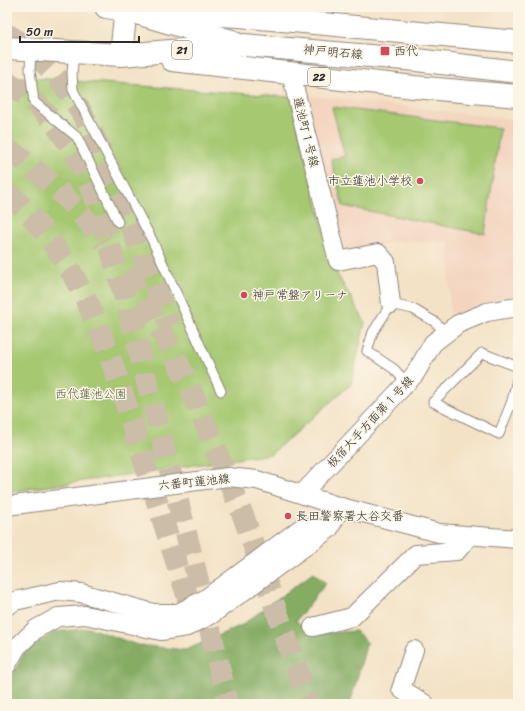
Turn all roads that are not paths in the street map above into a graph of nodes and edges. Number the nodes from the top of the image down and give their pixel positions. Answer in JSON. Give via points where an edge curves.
{"nodes":[{"id":1,"x":119,"y":8,"type":"edge"},
{"id":2,"x":518,"y":42,"type":"edge"},
{"id":3,"x":244,"y":45,"type":"junction"},
{"id":4,"x":7,"y":48,"type":"edge"},
{"id":5,"x":31,"y":49,"type":"junction"},
{"id":6,"x":74,"y":52,"type":"junction"},
{"id":7,"x":121,"y":54,"type":"junction"},
{"id":8,"x":515,"y":72,"type":"edge"},
{"id":9,"x":291,"y":74,"type":"junction"},
{"id":10,"x":518,"y":96,"type":"edge"},
{"id":11,"x":118,"y":222,"type":"dead end"},
{"id":12,"x":391,"y":304,"type":"junction"},
{"id":13,"x":518,"y":307,"type":"edge"},
{"id":14,"x":446,"y":333,"type":"junction"},
{"id":15,"x":518,"y":367,"type":"edge"},
{"id":16,"x":518,"y":375,"type":"edge"},
{"id":17,"x":407,"y":383,"type":"junction"},
{"id":18,"x":221,"y":391,"type":"dead end"},
{"id":19,"x":302,"y":494,"type":"junction"},
{"id":20,"x":7,"y":506,"type":"edge"},
{"id":21,"x":341,"y":507,"type":"junction"},
{"id":22,"x":329,"y":529,"type":"junction"},
{"id":23,"x":469,"y":536,"type":"junction"},
{"id":24,"x":518,"y":538,"type":"edge"},
{"id":25,"x":7,"y":606,"type":"edge"},
{"id":26,"x":312,"y":627,"type":"dead end"},
{"id":27,"x":414,"y":650,"type":"dead end"},
{"id":28,"x":7,"y":665,"type":"edge"},
{"id":29,"x":425,"y":704,"type":"edge"}],
"edges":[{"from":1,"to":2,"type":"main road","via":[[239,16]]},
{"from":1,"to":3,"type":"main road","name":"神戸明石線","number":"21"},
{"from":1,"to":7,"type":"main road"},
{"from":3,"to":7,"type":"main road","name":"神戸明石線","number":"21"},
{"from":3,"to":8,"type":"main road","name":"神戸明石線","number":"21","via":[[416,60]]},
{"from":4,"to":5,"type":"main road","name":"神戸明石線","number":"21"},
{"from":5,"to":6,"type":"main road","name":"神戸明石線","number":"21"},
{"from":5,"to":11,"type":"lane","via":[[30,70],[34,102],[78,137]]},
{"from":6,"to":7,"type":"main road","name":"神戸明石線","number":"21"},
{"from":6,"to":18,"type":"lane","via":[[73,90],[152,240]]},
{"from":7,"to":9,"type":"main road","number":"22"},
{"from":9,"to":10,"type":"main road","number":"22"},
{"from":9,"to":12,"type":"street","name":"蓮池町１号線","via":[[338,262],[378,253],[386,262]]},
{"from":12,"to":14,"type":"lane","via":[[413,309]]},
{"from":12,"to":17,"type":"lane","via":[[373,332],[367,351],[394,370]]},
{"from":13,"to":14,"type":"street","name":"板宿大手方面第１号線","via":[[487,312],[458,324]]},
{"from":14,"to":17,"type":"street","name":"板宿大手方面第１号線","via":[[433,343]]},
{"from":15,"to":16,"type":"lane","via":[[482,353],[433,402],[499,434],[512,401]]},
{"from":17,"to":19,"type":"street","name":"板宿大手方面第１号線"},
{"from":19,"to":20,"type":"street","name":"六番町蓮池線","via":[[257,480],[228,477]]},
{"from":19,"to":21,"type":"street","name":"六番町蓮池線"},
{"from":21,"to":22,"type":"street"},
{"from":21,"to":23,"type":"street","name":"六番町蓮池線","via":[[439,534]]},
{"from":22,"to":25,"type":"street","via":[[301,528],[205,599],[178,613],[154,613],[81,593],[60,591],[16,601]]},
{"from":22,"to":28,"type":"street","via":[[211,615],[188,626],[161,631],[85,615],[58,617],[36,629],[17,647]]},
{"from":23,"to":24,"type":"street","name":"六番町蓮池線"},
{"from":23,"to":26,"type":"street","via":[[456,552],[416,554],[352,617]]},
{"from":27,"to":29,"type":"street","via":[[401,689]]}]}
